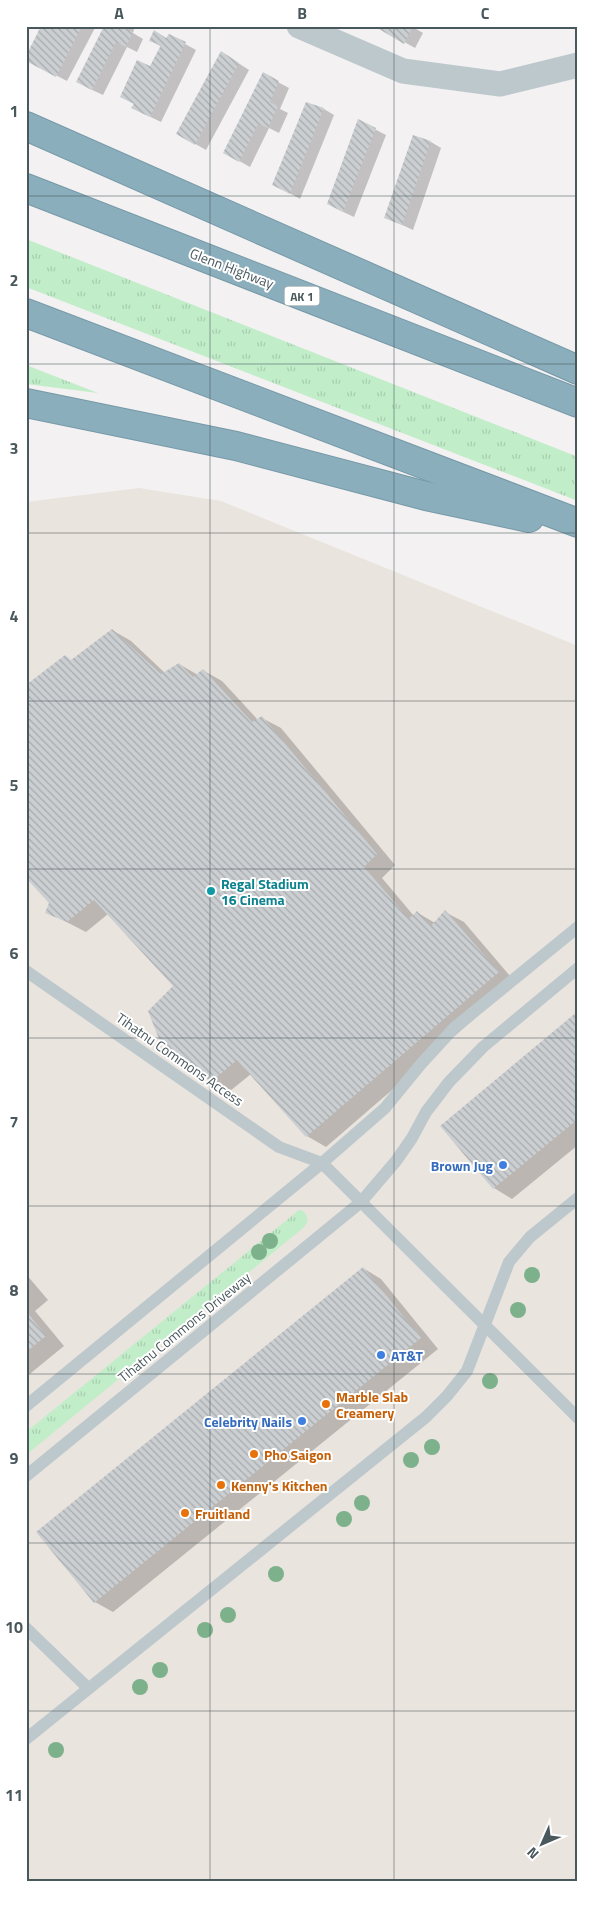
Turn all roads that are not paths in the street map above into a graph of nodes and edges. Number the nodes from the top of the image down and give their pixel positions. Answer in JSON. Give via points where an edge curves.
{"nodes":[{"id":1,"x":299,"y":26,"type":"edge"},
{"id":2,"x":578,"y":65,"type":"edge"},
{"id":3,"x":26,"y":126,"type":"edge"},
{"id":4,"x":26,"y":188,"type":"edge"},
{"id":5,"x":26,"y":312,"type":"edge"},
{"id":6,"x":578,"y":370,"type":"edge"},
{"id":7,"x":26,"y":403,"type":"edge"},
{"id":8,"x":578,"y":403,"type":"edge"},
{"id":9,"x":578,"y":522,"type":"edge"},
{"id":10,"x":578,"y":529,"type":"edge"},
{"id":11,"x":577,"y":928,"type":"edge"},
{"id":12,"x":578,"y":968,"type":"edge"},
{"id":13,"x":26,"y":970,"type":"edge"},
{"id":14,"x":322,"y":1163,"type":"junction"},
{"id":15,"x":578,"y":1198,"type":"edge"},
{"id":16,"x":361,"y":1202,"type":"junction"},
{"id":17,"x":485,"y":1325,"type":"junction"},
{"id":18,"x":26,"y":1406,"type":"edge"},
{"id":19,"x":578,"y":1418,"type":"edge"},
{"id":20,"x":26,"y":1476,"type":"edge"},
{"id":21,"x":26,"y":1628,"type":"edge"},
{"id":22,"x":88,"y":1688,"type":"junction"},
{"id":23,"x":28,"y":1733,"type":"edge"}],
"edges":[{"from":1,"to":2,"type":"street","via":[[403,71],[500,84]]},
{"from":3,"to":6,"type":"highway"},
{"from":4,"to":8,"type":"highway","name":"Glenn Highway","number":"AK 1"},
{"from":5,"to":9,"type":"highway"},
{"from":7,"to":10,"type":"highway","via":[[236,446],[426,496]]},
{"from":11,"to":14,"type":"lane","via":[[454,1028],[385,1108]]},
{"from":12,"to":16,"type":"lane","name":"Tihatnu Commons Driveway","via":[[484,1047],[449,1082],[396,1161]]},
{"from":13,"to":14,"type":"lane","name":"Tihatnu Commons Access","via":[[279,1147]]},
{"from":14,"to":16,"type":"lane"},
{"from":14,"to":18,"type":"lane"},
{"from":15,"to":17,"type":"lane","via":[[530,1237],[509,1262]]},
{"from":16,"to":17,"type":"lane"},
{"from":16,"to":20,"type":"lane","name":"Tihatnu Commons Driveway"},
{"from":17,"to":19,"type":"lane"},
{"from":17,"to":22,"type":"lane","via":[[467,1370],[426,1417]]},
{"from":21,"to":22,"type":"lane"},
{"from":22,"to":23,"type":"lane"}]}
